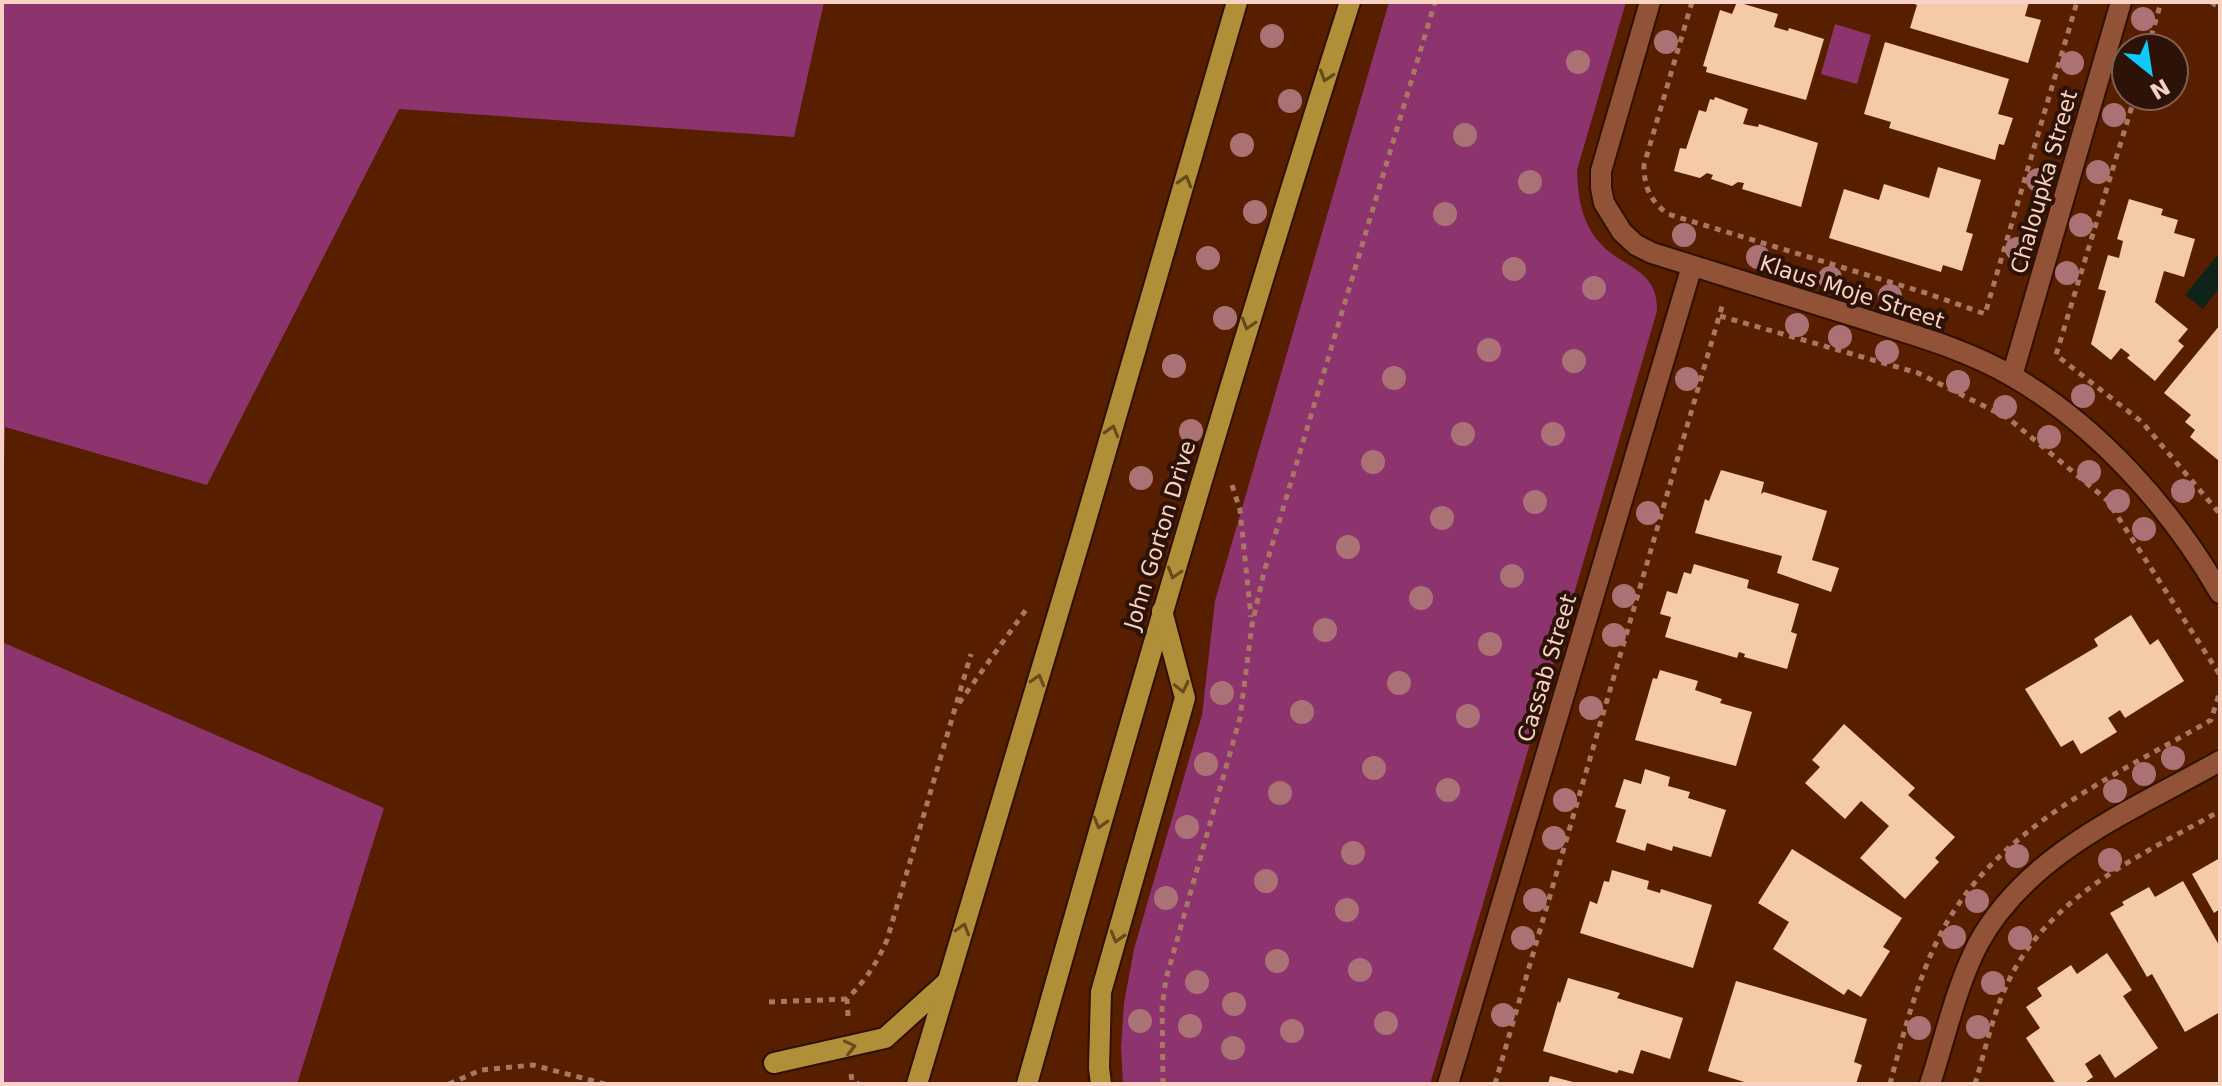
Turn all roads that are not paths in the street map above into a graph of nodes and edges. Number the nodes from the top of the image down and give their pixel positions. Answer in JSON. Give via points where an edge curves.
{"nodes":[{"id":1,"x":1237,"y":2,"type":"edge"},
{"id":2,"x":1350,"y":2,"type":"edge"},
{"id":3,"x":1650,"y":2,"type":"edge"},
{"id":4,"x":2121,"y":2,"type":"edge"},
{"id":5,"x":1692,"y":266,"type":"junction"},
{"id":6,"x":2012,"y":376,"type":"junction"},
{"id":7,"x":2220,"y":593,"type":"edge"},
{"id":8,"x":1162,"y":611,"type":"junction"},
{"id":9,"x":2220,"y":761,"type":"edge"},
{"id":10,"x":947,"y":981,"type":"junction"},
{"id":11,"x":774,"y":1063,"type":"dead end"},
{"id":12,"x":917,"y":1084,"type":"edge"},
{"id":13,"x":1027,"y":1084,"type":"edge"},
{"id":14,"x":1101,"y":1084,"type":"edge"},
{"id":15,"x":1448,"y":1084,"type":"edge"},
{"id":16,"x":1930,"y":1084,"type":"edge"}],
"edges":[{"from":10,"to":1,"type":"main road","one_way":true},
{"from":2,"to":8,"type":"main road","name":"John Gorton Drive","one_way":true},
{"from":3,"to":5,"type":"street","name":"Klaus Moje Street","via":[[1601,171],[1601,188],[1612,217],[1636,245]]},
{"from":4,"to":6,"type":"street","name":"Chaloupka Street"},
{"from":5,"to":6,"type":"street","name":"Klaus Moje Street","via":[[1934,341]]},
{"from":5,"to":15,"type":"street","name":"Cassab Street"},
{"from":6,"to":7,"type":"street","name":"Klaus Moje Street","via":[[2096,440],[2151,495]]},
{"from":8,"to":13,"type":"main road","name":"John Gorton Drive","one_way":true},
{"from":8,"to":14,"type":"main road","one_way":true,"via":[[1185,698],[1101,992]]},
{"from":9,"to":16,"type":"street","via":[[2088,835],[2011,895],[1978,945]]},
{"from":11,"to":10,"type":"main road","one_way":true,"via":[[885,1038]]},
{"from":10,"to":12,"type":"main road"}]}
